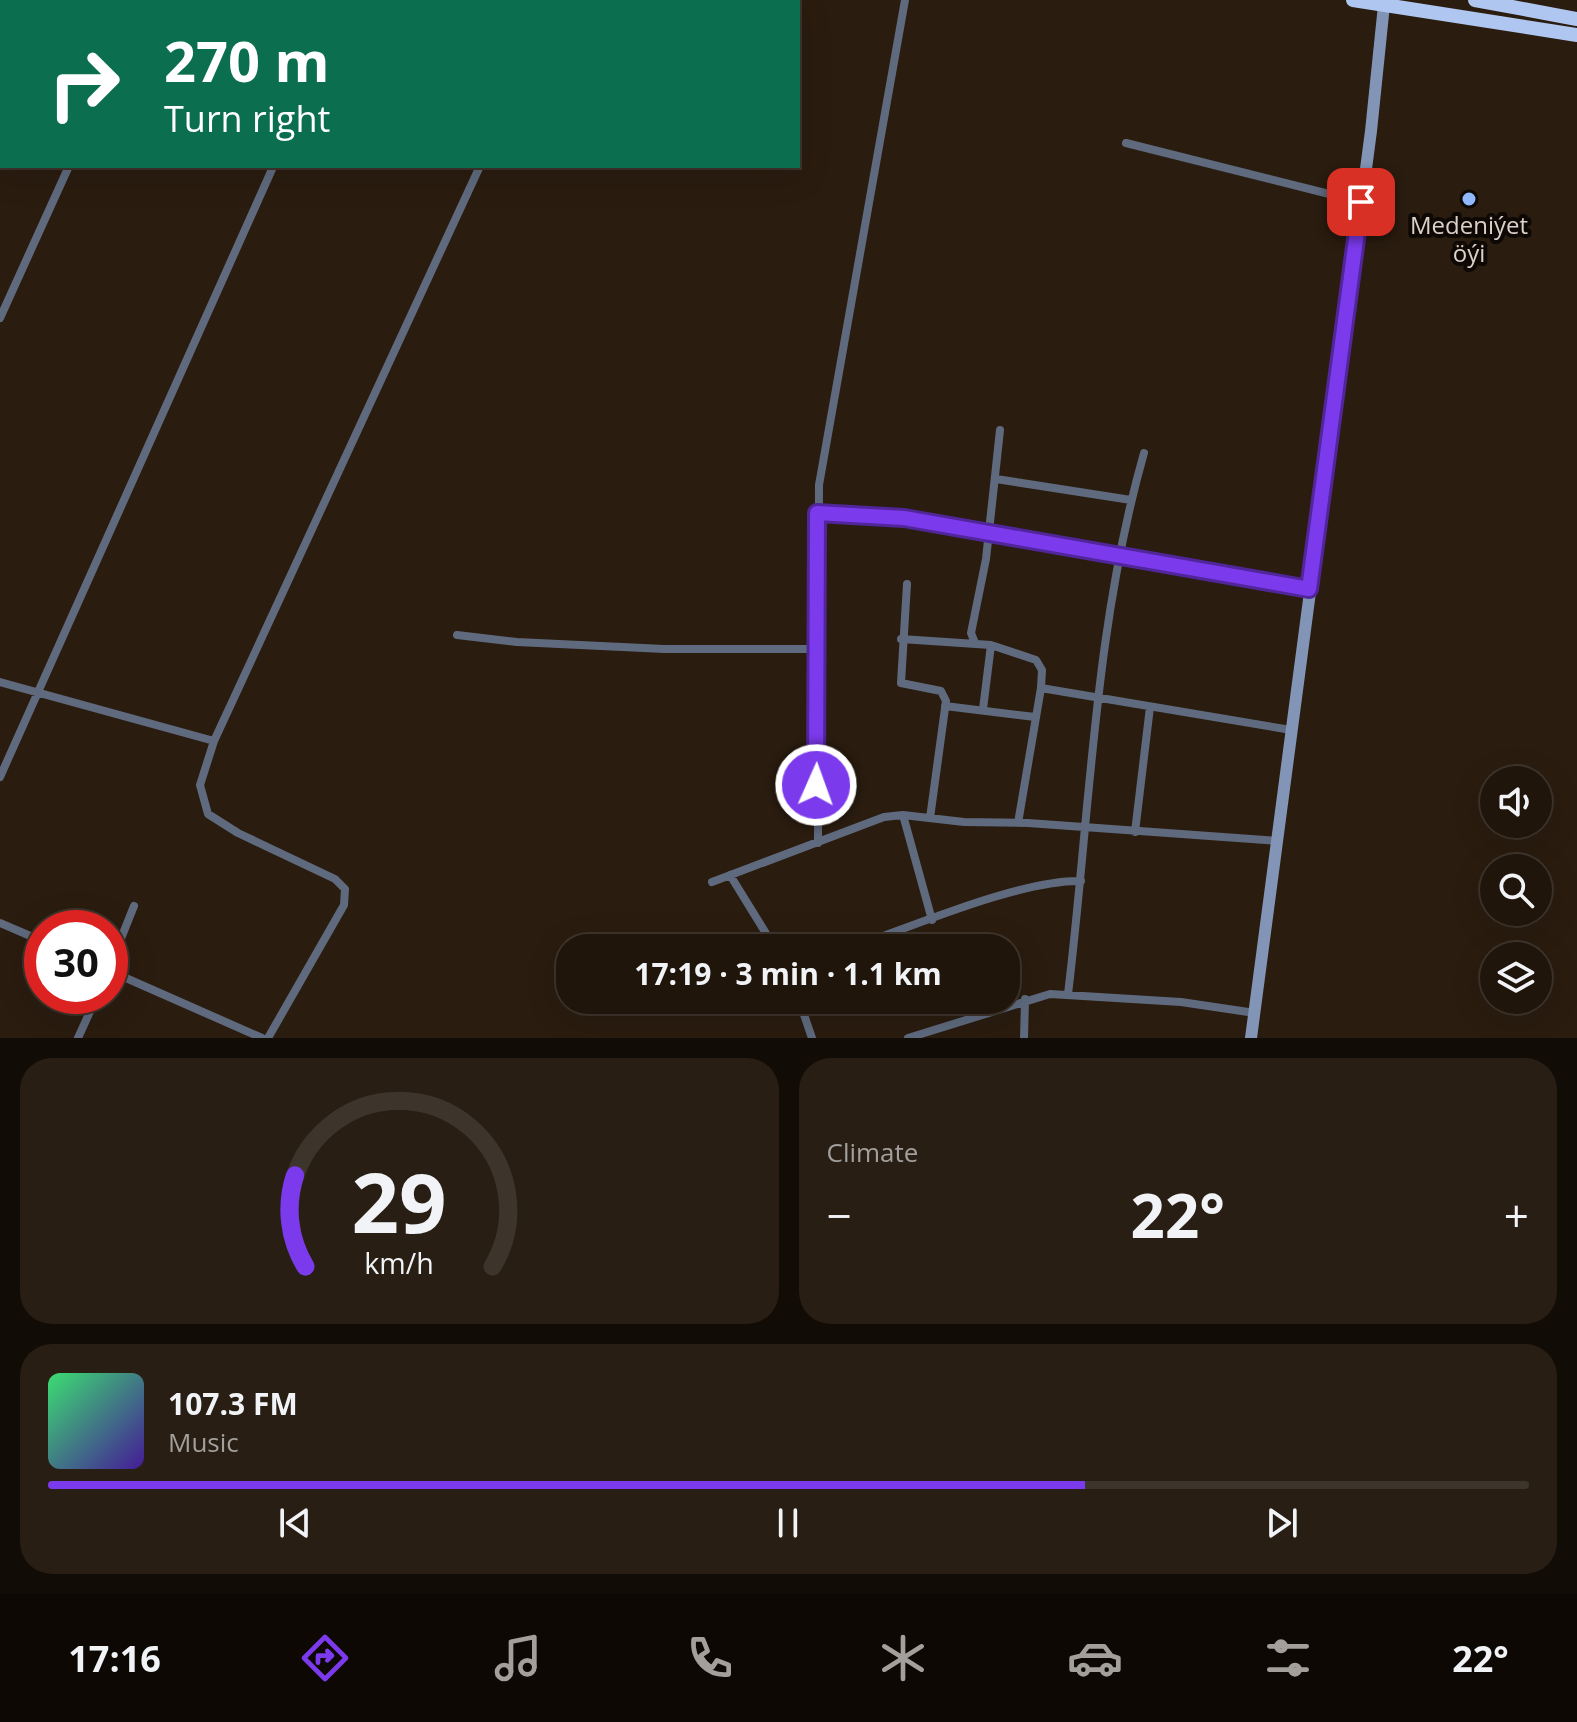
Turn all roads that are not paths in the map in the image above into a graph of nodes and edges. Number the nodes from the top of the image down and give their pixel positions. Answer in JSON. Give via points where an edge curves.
{"nodes":[{"id":1,"x":905,"y":0,"type":"edge"},
{"id":2,"x":1353,"y":0,"type":"edge"},
{"id":3,"x":1475,"y":0,"type":"edge"},
{"id":4,"x":1384,"y":5,"type":"junction"},
{"id":5,"x":1577,"y":19,"type":"edge"},
{"id":6,"x":1577,"y":35,"type":"edge"},
{"id":7,"x":1126,"y":143,"type":"dead end"},
{"id":8,"x":68,"y":168,"type":"edge"},
{"id":9,"x":273,"y":168,"type":"edge"},
{"id":10,"x":479,"y":168,"type":"edge"},
{"id":11,"x":1361,"y":202,"type":"junction"},
{"id":12,"x":0,"y":318,"type":"edge"},
{"id":13,"x":1000,"y":430,"type":"dead end"},
{"id":14,"x":1144,"y":453,"type":"dead end"},
{"id":15,"x":996,"y":479,"type":"junction"},
{"id":16,"x":1131,"y":500,"type":"junction"},
{"id":17,"x":817,"y":513,"type":"junction"},
{"id":18,"x":989,"y":535,"type":"junction"},
{"id":19,"x":1121,"y":554,"type":"junction"},
{"id":20,"x":907,"y":584,"type":"dead end"},
{"id":21,"x":1309,"y":589,"type":"junction"},
{"id":22,"x":457,"y":635,"type":"dead end"},
{"id":23,"x":901,"y":639,"type":"junction"},
{"id":24,"x":975,"y":643,"type":"junction"},
{"id":25,"x":991,"y":645,"type":"junction"},
{"id":26,"x":819,"y":649,"type":"junction"},
{"id":27,"x":0,"y":682,"type":"edge"},
{"id":28,"x":1041,"y":688,"type":"junction"},
{"id":29,"x":39,"y":694,"type":"junction"},
{"id":30,"x":1100,"y":699,"type":"junction"},
{"id":31,"x":945,"y":706,"type":"junction"},
{"id":32,"x":1150,"y":707,"type":"junction"},
{"id":33,"x":983,"y":709,"type":"junction"},
{"id":34,"x":1035,"y":717,"type":"junction"},
{"id":35,"x":1291,"y":730,"type":"junction"},
{"id":36,"x":214,"y":741,"type":"junction"},
{"id":37,"x":0,"y":777,"type":"edge"},
{"id":38,"x":903,"y":815,"type":"junction"},
{"id":39,"x":930,"y":818,"type":"junction"},
{"id":40,"x":1018,"y":823,"type":"junction"},
{"id":41,"x":1087,"y":828,"type":"junction"},
{"id":42,"x":1135,"y":832,"type":"junction"},
{"id":43,"x":1278,"y":841,"type":"junction"},
{"id":44,"x":818,"y":843,"type":"junction"},
{"id":45,"x":730,"y":875,"type":"junction"},
{"id":46,"x":1081,"y":881,"type":"junction"},
{"id":47,"x":712,"y":882,"type":"dead end"},
{"id":48,"x":134,"y":906,"type":"dead end"},
{"id":49,"x":932,"y":920,"type":"junction"},
{"id":50,"x":128,"y":922,"type":"edge"},
{"id":51,"x":0,"y":923,"type":"edge"},
{"id":52,"x":24,"y":933,"type":"edge"},
{"id":53,"x":766,"y":934,"type":"edge"},
{"id":54,"x":891,"y":934,"type":"edge"},
{"id":55,"x":128,"y":977,"type":"edge"},
{"id":56,"x":1068,"y":994,"type":"junction"},
{"id":57,"x":1025,"y":999,"type":"junction"},
{"id":58,"x":1255,"y":1013,"type":"junction"},
{"id":59,"x":89,"y":1014,"type":"edge"},
{"id":60,"x":804,"y":1014,"type":"edge"},
{"id":61,"x":78,"y":1038,"type":"edge"},
{"id":62,"x":265,"y":1038,"type":"edge"},
{"id":63,"x":812,"y":1038,"type":"edge"},
{"id":64,"x":908,"y":1038,"type":"edge"},
{"id":65,"x":1024,"y":1038,"type":"edge"},
{"id":66,"x":1251,"y":1038,"type":"edge"}],
"edges":[{"from":1,"to":17,"type":"street"},
{"from":2,"to":4,"type":"highway"},
{"from":3,"to":5,"type":"highway"},
{"from":4,"to":6,"type":"highway"},
{"from":4,"to":11,"type":"main road"},
{"from":7,"to":11,"type":"street"},
{"from":8,"to":12,"type":"street"},
{"from":9,"to":29,"type":"street"},
{"from":10,"to":36,"type":"street"},
{"from":11,"to":21,"type":"main road"},
{"from":13,"to":15,"type":"street"},
{"from":14,"to":16,"type":"street"},
{"from":15,"to":16,"type":"street"},
{"from":15,"to":18,"type":"street"},
{"from":16,"to":19,"type":"street"},
{"from":17,"to":18,"type":"street","via":[[904,518]]},
{"from":17,"to":26,"type":"street"},
{"from":18,"to":19,"type":"street"},
{"from":18,"to":24,"type":"street","via":[[971,633]]},
{"from":19,"to":21,"type":"street"},
{"from":19,"to":30,"type":"street"},
{"from":20,"to":23,"type":"street"},
{"from":21,"to":35,"type":"main road"},
{"from":22,"to":26,"type":"street","via":[[664,649]]},
{"from":23,"to":24,"type":"street"},
{"from":23,"to":31,"type":"street","via":[[901,683],[941,691]]},
{"from":24,"to":25,"type":"street"},
{"from":25,"to":28,"type":"street","via":[[1036,660],[1042,670]]},
{"from":25,"to":33,"type":"street"},
{"from":26,"to":44,"type":"street"},
{"from":27,"to":29,"type":"street"},
{"from":28,"to":30,"type":"street"},
{"from":28,"to":34,"type":"street"},
{"from":29,"to":36,"type":"street"},
{"from":29,"to":37,"type":"street"},
{"from":30,"to":32,"type":"street"},
{"from":30,"to":41,"type":"street"},
{"from":31,"to":33,"type":"street"},
{"from":31,"to":39,"type":"street"},
{"from":32,"to":35,"type":"street"},
{"from":32,"to":42,"type":"street"},
{"from":33,"to":34,"type":"street"},
{"from":34,"to":40,"type":"street"},
{"from":35,"to":43,"type":"main road"},
{"from":36,"to":62,"type":"street","via":[[200,785],[208,814],[345,889],[344,905]]},
{"from":38,"to":39,"type":"street"},
{"from":38,"to":44,"type":"street","via":[[884,817]]},
{"from":38,"to":49,"type":"street"},
{"from":39,"to":40,"type":"street"},
{"from":40,"to":41,"type":"street"},
{"from":41,"to":42,"type":"street"},
{"from":41,"to":46,"type":"street"},
{"from":42,"to":43,"type":"street"},
{"from":43,"to":58,"type":"main road"},
{"from":44,"to":45,"type":"street"},
{"from":45,"to":47,"type":"street"},
{"from":45,"to":53,"type":"street"},
{"from":46,"to":49,"type":"street","via":[[1040,886]]},
{"from":46,"to":56,"type":"street"},
{"from":48,"to":50,"type":"street"},
{"from":49,"to":54,"type":"street"},
{"from":51,"to":52,"type":"street"},
{"from":55,"to":62,"type":"street"},
{"from":56,"to":57,"type":"street"},
{"from":56,"to":58,"type":"street"},
{"from":57,"to":64,"type":"street"},
{"from":57,"to":65,"type":"street"},
{"from":58,"to":66,"type":"main road"},
{"from":59,"to":61,"type":"street"},
{"from":60,"to":63,"type":"street"}]}
